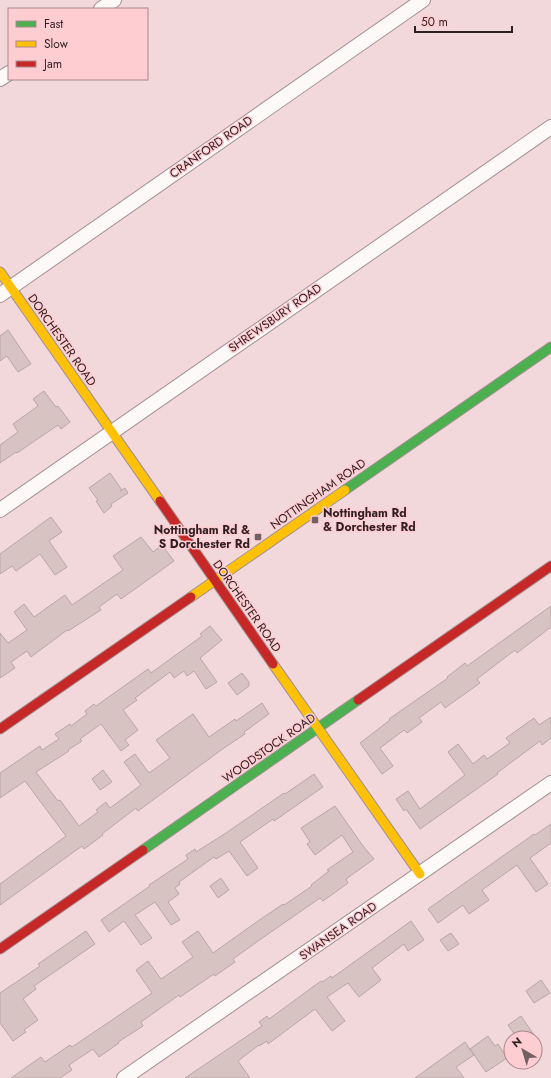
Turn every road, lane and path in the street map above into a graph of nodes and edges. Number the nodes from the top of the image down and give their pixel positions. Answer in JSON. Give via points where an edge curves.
{"nodes":[{"id":1,"x":114,"y":0,"type":"edge"},
{"id":2,"x":423,"y":0,"type":"edge"},
{"id":3,"x":102,"y":8,"type":"edge"},
{"id":4,"x":551,"y":127,"type":"edge"},
{"id":5,"x":0,"y":272,"type":"edge"},
{"id":6,"x":5,"y":291,"type":"edge"},
{"id":7,"x":551,"y":347,"type":"edge"},
{"id":8,"x":112,"y":432,"type":"junction"},
{"id":9,"x":0,"y":510,"type":"edge"},
{"id":10,"x":551,"y":566,"type":"edge"},
{"id":11,"x":215,"y":581,"type":"junction"},
{"id":12,"x":0,"y":729,"type":"edge"},
{"id":13,"x":318,"y":729,"type":"junction"},
{"id":14,"x":551,"y":783,"type":"edge"},
{"id":15,"x":420,"y":874,"type":"junction"},
{"id":16,"x":0,"y":949,"type":"edge"},
{"id":17,"x":124,"y":1078,"type":"edge"}],
"edges":[{"from":1,"to":3,"type":"street"},
{"from":2,"to":6,"type":"street","name":"CRANFORD ROAD"},
{"from":4,"to":8,"type":"street","name":"SHREWSBURY ROAD"},
{"from":5,"to":6,"type":"street","name":"DORCHESTER ROAD"},
{"from":6,"to":8,"type":"street","name":"DORCHESTER ROAD"},
{"from":7,"to":11,"type":"street","name":"NOTTINGHAM ROAD"},
{"from":8,"to":9,"type":"street","name":"SHREWSBURY ROAD"},
{"from":8,"to":11,"type":"street","name":"DORCHESTER ROAD"},
{"from":10,"to":13,"type":"street","name":"WOODSTOCK ROAD"},
{"from":11,"to":12,"type":"street","name":"NOTTINGHAM ROAD"},
{"from":11,"to":13,"type":"street","name":"DORCHESTER ROAD"},
{"from":13,"to":15,"type":"street","name":"DORCHESTER ROAD"},
{"from":13,"to":16,"type":"street","name":"WOODSTOCK ROAD"},
{"from":14,"to":15,"type":"street","name":"SWANSEA ROAD"},
{"from":15,"to":17,"type":"street","name":"SWANSEA ROAD"}]}
